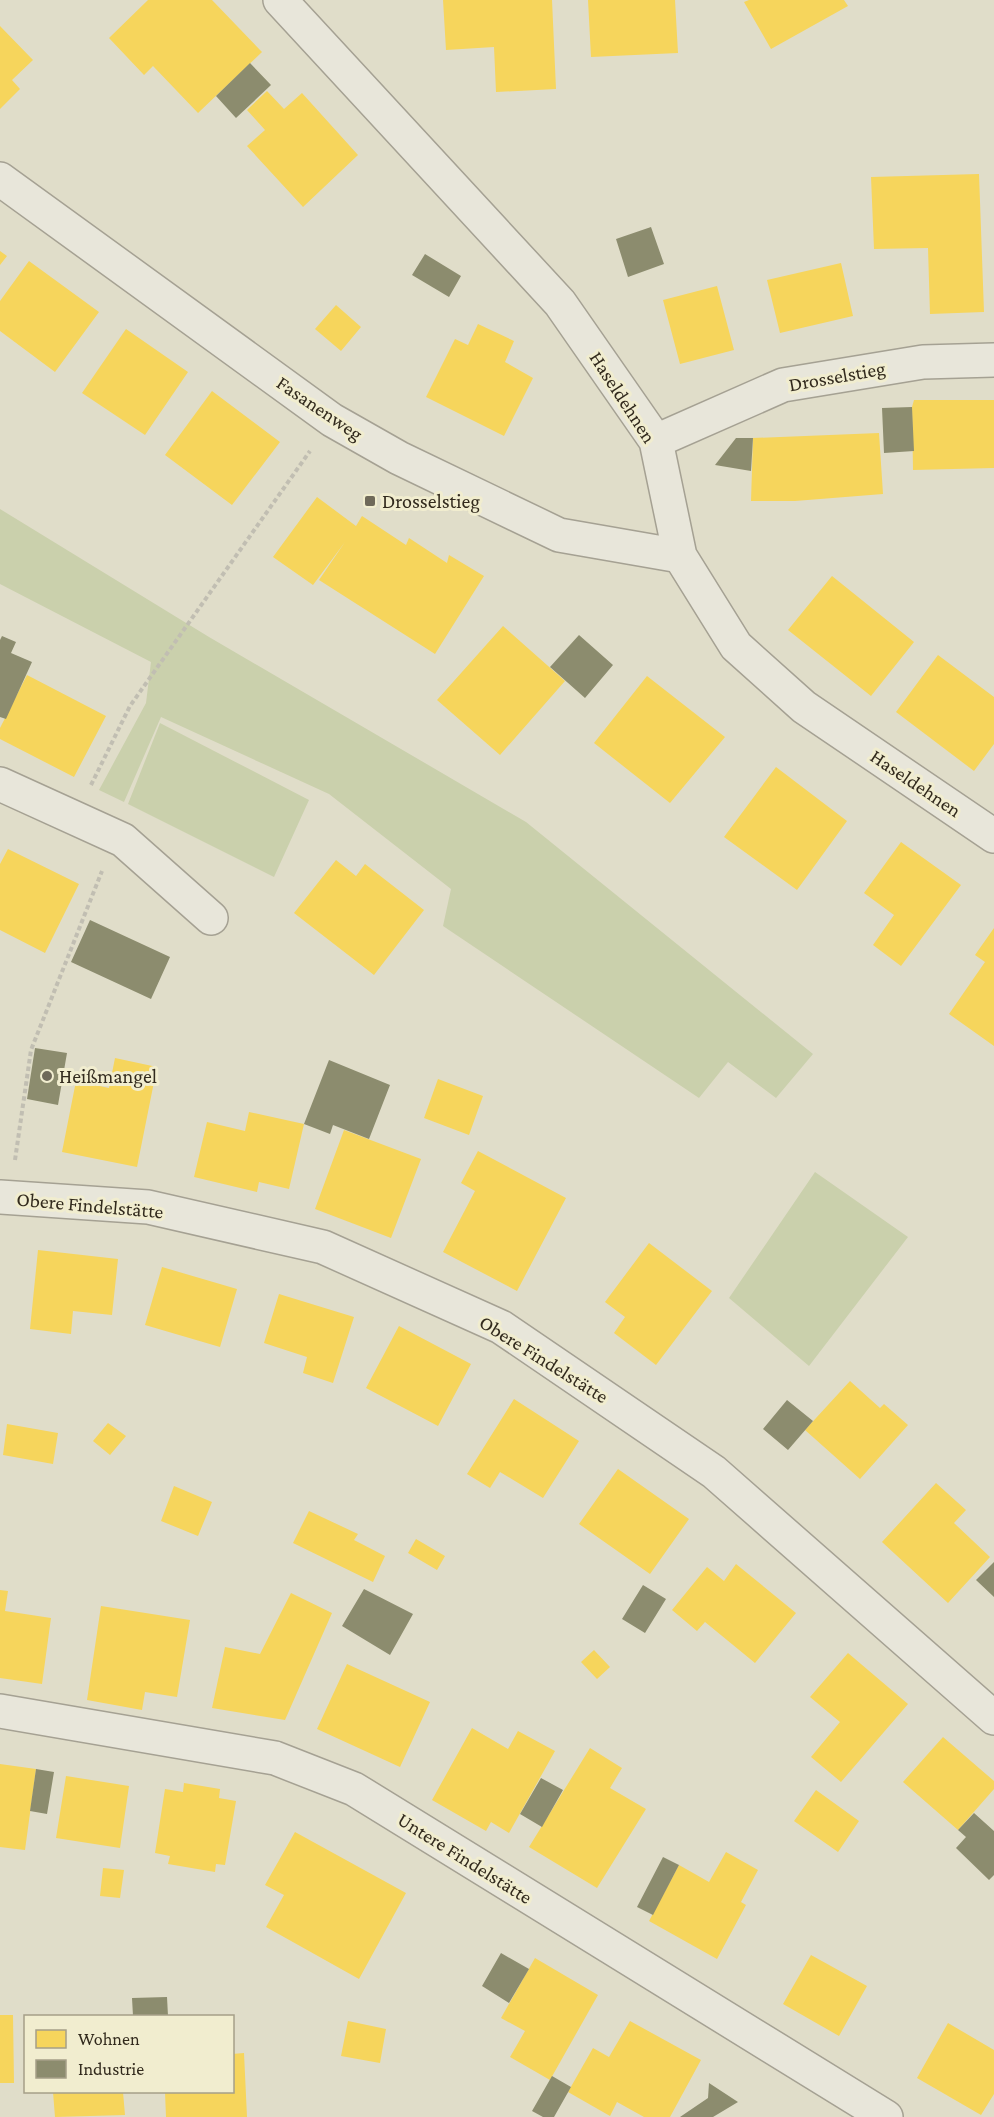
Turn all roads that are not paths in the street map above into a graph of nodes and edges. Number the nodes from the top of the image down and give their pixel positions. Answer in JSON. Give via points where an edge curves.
{"nodes":[{"id":1,"x":280,"y":0,"type":"edge"},
{"id":2,"x":0,"y":179,"type":"edge"},
{"id":3,"x":994,"y":360,"type":"edge"},
{"id":4,"x":656,"y":441,"type":"junction"},
{"id":5,"x":680,"y":556,"type":"junction"},
{"id":6,"x":0,"y":784,"type":"edge"},
{"id":7,"x":992,"y":830,"type":"edge"},
{"id":8,"x":211,"y":918,"type":"dead end"},
{"id":9,"x":5,"y":1198,"type":"edge"},
{"id":10,"x":0,"y":1711,"type":"edge"},
{"id":11,"x":994,"y":1718,"type":"edge"},
{"id":12,"x":886,"y":2117,"type":"edge"}],
"edges":[{"from":1,"to":4,"type":"street","name":"Haseldehnen","via":[[560,303]]},
{"from":2,"to":5,"type":"street","name":"Fasanenweg","via":[[332,420],[399,458],[559,535]]},
{"from":3,"to":4,"type":"street","name":"Drosselstieg","via":[[923,362],[783,385]]},
{"from":4,"to":5,"type":"street","name":"Haseldehnen"},
{"from":5,"to":7,"type":"street","name":"Haseldehnen","via":[[736,646],[804,707]]},
{"from":6,"to":8,"type":"street","via":[[123,840]]},
{"from":9,"to":11,"type":"street","name":"Obere Findelstätte","via":[[148,1207],[323,1247],[501,1327],[714,1472]]},
{"from":10,"to":12,"type":"street","name":"Untere Findelstätte","via":[[275,1758],[354,1789]]}]}
